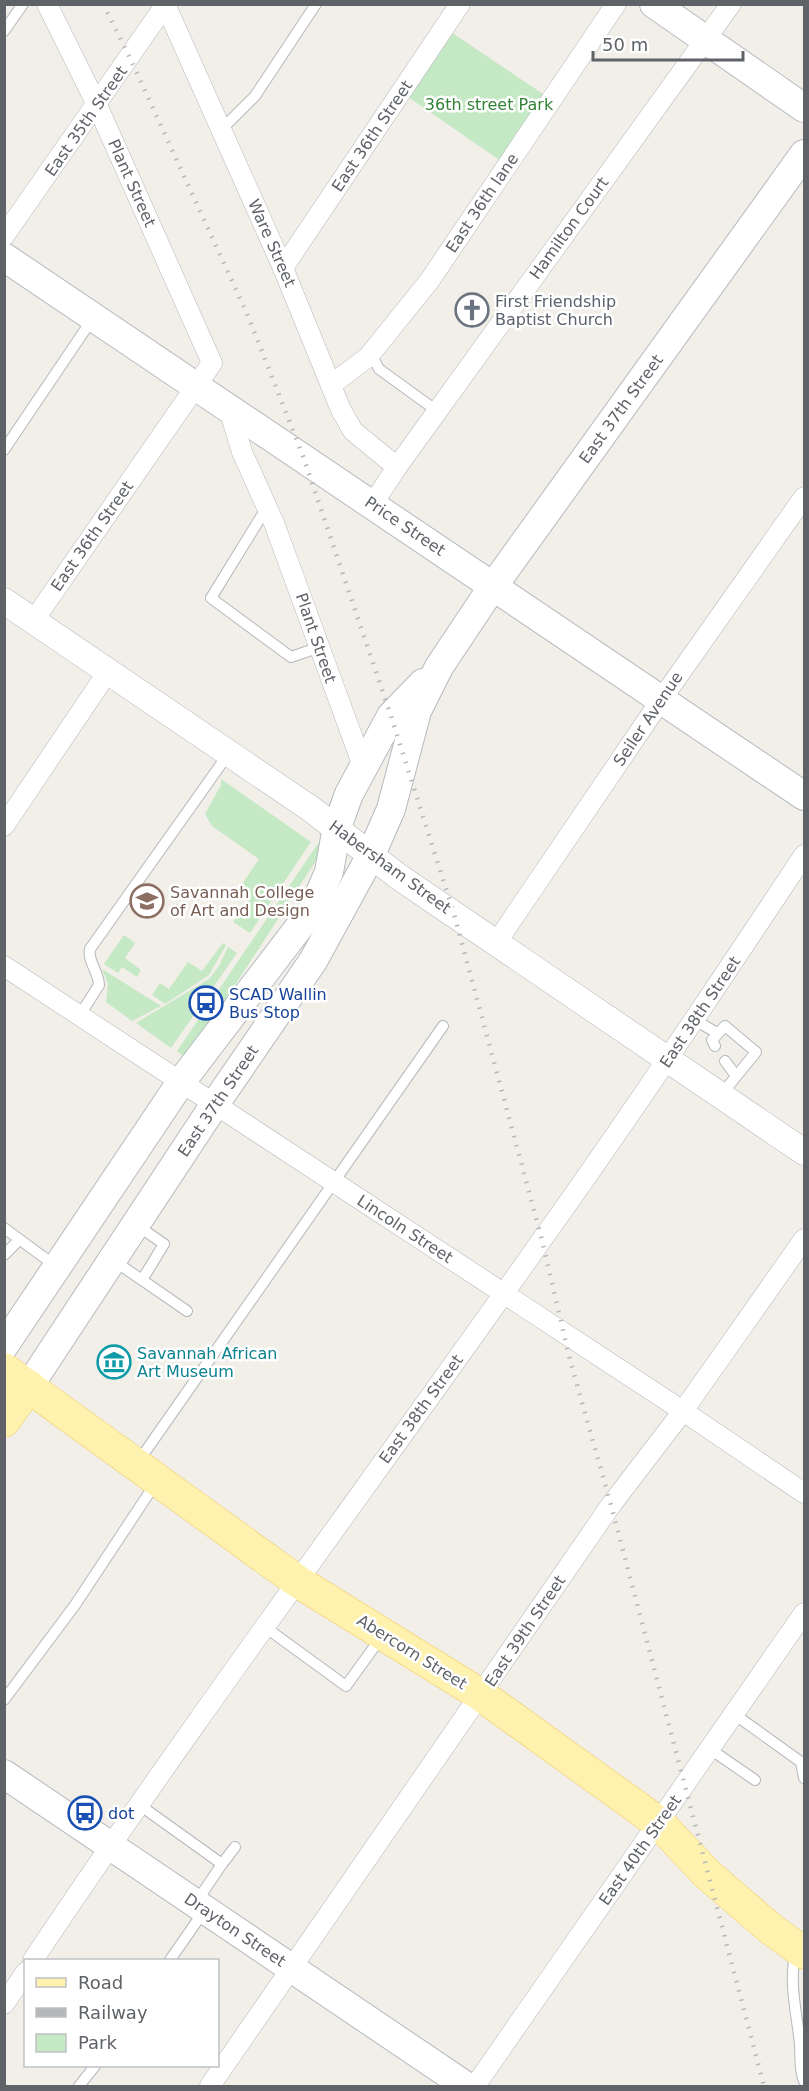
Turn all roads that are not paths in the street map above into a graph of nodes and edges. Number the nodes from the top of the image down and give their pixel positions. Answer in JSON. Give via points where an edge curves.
{"nodes":[{"id":1,"x":23,"y":4,"type":"edge"},
{"id":2,"x":47,"y":4,"type":"edge"},
{"id":3,"x":316,"y":4,"type":"edge"},
{"id":4,"x":460,"y":4,"type":"edge"},
{"id":5,"x":615,"y":4,"type":"edge"},
{"id":6,"x":654,"y":4,"type":"edge"},
{"id":7,"x":731,"y":4,"type":"edge"},
{"id":8,"x":166,"y":5,"type":"edge"},
{"id":9,"x":4,"y":31,"type":"edge"},
{"id":10,"x":705,"y":40,"type":"junction"},
{"id":11,"x":97,"y":105,"type":"junction"},
{"id":12,"x":804,"y":108,"type":"edge"},
{"id":13,"x":222,"y":130,"type":"junction"},
{"id":14,"x":804,"y":154,"type":"edge"},
{"id":15,"x":4,"y":236,"type":"edge"},
{"id":16,"x":4,"y":257,"type":"edge"},
{"id":17,"x":283,"y":267,"type":"junction"},
{"id":18,"x":93,"y":318,"type":"junction"},
{"id":19,"x":370,"y":354,"type":"junction"},
{"id":20,"x":205,"y":374,"type":"junction"},
{"id":21,"x":330,"y":385,"type":"junction"},
{"id":22,"x":229,"y":409,"type":"junction"},
{"id":23,"x":437,"y":411,"type":"junction"},
{"id":24,"x":4,"y":450,"type":"edge"},
{"id":25,"x":397,"y":467,"type":"junction"},
{"id":26,"x":804,"y":497,"type":"edge"},
{"id":27,"x":372,"y":505,"type":"junction"},
{"id":28,"x":267,"y":507,"type":"junction"},
{"id":29,"x":494,"y":586,"type":"junction"},
{"id":30,"x":4,"y":601,"type":"edge"},
{"id":31,"x":33,"y":620,"type":"junction"},
{"id":32,"x":320,"y":647,"type":"junction"},
{"id":33,"x":440,"y":667,"type":"junction"},
{"id":34,"x":109,"y":670,"type":"junction"},
{"id":35,"x":660,"y":700,"type":"junction"},
{"id":36,"x":230,"y":752,"type":"junction"},
{"id":37,"x":363,"y":766,"type":"junction"},
{"id":38,"x":804,"y":796,"type":"edge"},
{"id":39,"x":4,"y":826,"type":"edge"},
{"id":40,"x":337,"y":827,"type":"junction"},
{"id":41,"x":804,"y":855,"type":"edge"},
{"id":42,"x":370,"y":857,"type":"junction"},
{"id":43,"x":496,"y":943,"type":"junction"},
{"id":44,"x":4,"y":966,"type":"edge"},
{"id":45,"x":80,"y":1015,"type":"junction"},
{"id":46,"x":695,"y":1020,"type":"junction"},
{"id":47,"x":443,"y":1026,"type":"dead end"},
{"id":48,"x":717,"y":1034,"type":"junction"},
{"id":49,"x":715,"y":1046,"type":"dead end"},
{"id":50,"x":668,"y":1060,"type":"junction"},
{"id":51,"x":725,"y":1061,"type":"dead end"},
{"id":52,"x":736,"y":1076,"type":"junction"},
{"id":53,"x":181,"y":1082,"type":"junction"},
{"id":54,"x":721,"y":1095,"type":"junction"},
{"id":55,"x":215,"y":1104,"type":"junction"},
{"id":56,"x":804,"y":1152,"type":"edge"},
{"id":57,"x":333,"y":1181,"type":"junction"},
{"id":58,"x":136,"y":1225,"type":"junction"},
{"id":59,"x":4,"y":1228,"type":"edge"},
{"id":60,"x":804,"y":1239,"type":"edge"},
{"id":61,"x":18,"y":1241,"type":"junction"},
{"id":62,"x":4,"y":1256,"type":"edge"},
{"id":63,"x":112,"y":1260,"type":"junction"},
{"id":64,"x":57,"y":1268,"type":"junction"},
{"id":65,"x":142,"y":1280,"type":"junction"},
{"id":66,"x":504,"y":1294,"type":"junction"},
{"id":67,"x":187,"y":1311,"type":"dead end"},
{"id":68,"x":4,"y":1347,"type":"edge"},
{"id":69,"x":17,"y":1378,"type":"edge"},
{"id":70,"x":683,"y":1411,"type":"junction"},
{"id":71,"x":4,"y":1420,"type":"edge"},
{"id":72,"x":147,"y":1472,"type":"junction"},
{"id":73,"x":804,"y":1493,"type":"edge"},
{"id":74,"x":297,"y":1581,"type":"junction"},
{"id":75,"x":804,"y":1613,"type":"edge"},
{"id":76,"x":265,"y":1627,"type":"junction"},
{"id":77,"x":383,"y":1635,"type":"junction"},
{"id":78,"x":481,"y":1695,"type":"junction"},
{"id":79,"x":4,"y":1700,"type":"edge"},
{"id":80,"x":734,"y":1714,"type":"junction"},
{"id":81,"x":710,"y":1749,"type":"junction"},
{"id":82,"x":803,"y":1761,"type":"edge"},
{"id":83,"x":4,"y":1774,"type":"edge"},
{"id":84,"x":804,"y":1778,"type":"edge"},
{"id":85,"x":755,"y":1779,"type":"dead end"},
{"id":86,"x":141,"y":1806,"type":"junction"},
{"id":87,"x":659,"y":1822,"type":"junction"},
{"id":88,"x":110,"y":1846,"type":"junction"},
{"id":89,"x":235,"y":1847,"type":"dead end"},
{"id":90,"x":222,"y":1864,"type":"junction"},
{"id":91,"x":200,"y":1907,"type":"junction"},
{"id":92,"x":801,"y":1950,"type":"edge"},
{"id":93,"x":34,"y":1959,"type":"edge"},
{"id":94,"x":171,"y":1959,"type":"edge"},
{"id":95,"x":291,"y":1968,"type":"junction"},
{"id":96,"x":24,"y":1975,"type":"edge"},
{"id":97,"x":4,"y":2004,"type":"edge"},
{"id":98,"x":94,"y":2067,"type":"edge"},
{"id":99,"x":804,"y":2081,"type":"edge"},
{"id":100,"x":79,"y":2086,"type":"edge"},
{"id":101,"x":210,"y":2086,"type":"edge"},
{"id":102,"x":466,"y":2086,"type":"edge"},
{"id":103,"x":475,"y":2086,"type":"edge"}],
"edges":[{"from":1,"to":9,"type":"lane"},
{"from":2,"to":11,"type":"street","name":"Plant Street"},
{"from":3,"to":13,"type":"lane","via":[[255,96]]},
{"from":4,"to":17,"type":"street","name":"East 36th Street"},
{"from":5,"to":19,"type":"street","name":"East 36th lane","via":[[430,280]]},
{"from":6,"to":10,"type":"main road"},
{"from":7,"to":10,"type":"street","name":"Hamilton Court"},
{"from":8,"to":11,"type":"street","name":"East 35th Street"},
{"from":8,"to":13,"type":"street","name":"Ware Street"},
{"from":10,"to":12,"type":"main road"},
{"from":10,"to":23,"type":"street","name":"Hamilton Court"},
{"from":11,"to":15,"type":"street","name":"East 35th Street"},
{"from":11,"to":20,"type":"street","name":"Plant Street"},
{"from":13,"to":17,"type":"street","name":"Ware Street"},
{"from":14,"to":29,"type":"main road","name":"East 37th Street"},
{"from":16,"to":18,"type":"main road","name":"Price Street"},
{"from":17,"to":21,"type":"street","name":"Ware Street"},
{"from":18,"to":20,"type":"main road","name":"Price Street"},
{"from":18,"to":24,"type":"lane"},
{"from":19,"to":21,"type":"street","name":"East 36th lane"},
{"from":19,"to":23,"type":"lane","via":[[380,369]]},
{"from":20,"to":22,"type":"main road","name":"Price Street"},
{"from":20,"to":31,"type":"street","name":"East 36th Street"},
{"from":21,"to":25,"type":"street","name":"Ware Street","via":[[353,431]]},
{"from":22,"to":27,"type":"main road","name":"Price Street"},
{"from":22,"to":28,"type":"street","name":"Plant Street","via":[[242,452]]},
{"from":23,"to":25,"type":"street","name":"Hamilton Court"},
{"from":25,"to":27,"type":"street","name":"Hamilton Court"},
{"from":26,"to":35,"type":"street","name":"Seiler Avenue"},
{"from":27,"to":29,"type":"main road","name":"Price Street"},
{"from":28,"to":32,"type":"street","name":"Plant Street"},
{"from":28,"to":32,"type":"lane","via":[[211,598],[291,657]]},
{"from":29,"to":33,"type":"main road","name":"East 37th Street"},
{"from":29,"to":35,"type":"main road","name":"Price Street"},
{"from":30,"to":31,"type":"street","name":"Habersham Street"},
{"from":31,"to":34,"type":"street","name":"Habersham Street"},
{"from":32,"to":37,"type":"street","name":"Plant Street"},
{"from":33,"to":37,"type":"main road","name":"East 37th Street","via":[[391,716]]},
{"from":33,"to":42,"type":"main road","name":"East 37th Street","via":[[417,711],[392,809]]},
{"from":34,"to":36,"type":"street","name":"Habersham Street"},
{"from":34,"to":39,"type":"street"},
{"from":35,"to":38,"type":"main road","name":"Price Street"},
{"from":35,"to":43,"type":"street","name":"Seiler Avenue"},
{"from":36,"to":40,"type":"street","name":"Habersham Street"},
{"from":36,"to":45,"type":"lane","via":[[90,949],[99,986]]},
{"from":37,"to":40,"type":"main road","name":"East 37th Street"},
{"from":40,"to":42,"type":"street","name":"Habersham Street"},
{"from":40,"to":53,"type":"main road","name":"East 37th Street","via":[[329,872],[312,909]]},
{"from":41,"to":46,"type":"street","name":"East 38th Street"},
{"from":42,"to":43,"type":"street","name":"Habersham Street"},
{"from":42,"to":55,"type":"main road","name":"East 37th Street","via":[[313,961]]},
{"from":43,"to":50,"type":"street","name":"Habersham Street"},
{"from":44,"to":45,"type":"street","name":"Lincoln Street"},
{"from":45,"to":53,"type":"street","name":"Lincoln Street"},
{"from":46,"to":48,"type":"lane"},
{"from":46,"to":50,"type":"street","name":"East 38th Street"},
{"from":47,"to":57,"type":"lane"},
{"from":48,"to":49,"type":"lane","via":[[712,1040]]},
{"from":48,"to":52,"type":"lane","via":[[725,1026],[756,1053]]},
{"from":50,"to":54,"type":"street","name":"Habersham Street"},
{"from":50,"to":66,"type":"street","name":"East 38th Street"},
{"from":51,"to":52,"type":"lane"},
{"from":52,"to":54,"type":"lane"},
{"from":53,"to":55,"type":"street","name":"Lincoln Street"},
{"from":53,"to":64,"type":"main road","name":"East 37th Street"},
{"from":54,"to":56,"type":"street","name":"Habersham Street"},
{"from":55,"to":57,"type":"street","name":"Lincoln Street"},
{"from":55,"to":58,"type":"main road","name":"East 37th Street"},
{"from":57,"to":66,"type":"street","name":"Lincoln Street"},
{"from":57,"to":72,"type":"lane"},
{"from":58,"to":63,"type":"main road","name":"East 37th Street"},
{"from":58,"to":65,"type":"lane","via":[[164,1244]]},
{"from":59,"to":61,"type":"lane"},
{"from":60,"to":70,"type":"street","name":"East 39th Street"},
{"from":61,"to":62,"type":"lane"},
{"from":61,"to":64,"type":"lane"},
{"from":63,"to":65,"type":"lane"},
{"from":63,"to":69,"type":"main road","name":"East 37th Street"},
{"from":64,"to":68,"type":"main road","name":"East 37th Street"},
{"from":65,"to":67,"type":"lane"},
{"from":66,"to":70,"type":"street","name":"Lincoln Street"},
{"from":66,"to":74,"type":"street","name":"East 38th Street"},
{"from":69,"to":71,"type":"main road","name":"East 37th Street"},
{"from":69,"to":72,"type":"main road","name":"Abercorn Street"},
{"from":70,"to":73,"type":"street","name":"Lincoln Street"},
{"from":70,"to":78,"type":"street","name":"East 39th Street","via":[[611,1504]]},
{"from":72,"to":74,"type":"main road","name":"Abercorn Street"},
{"from":72,"to":79,"type":"lane","via":[[75,1605]]},
{"from":74,"to":76,"type":"street","name":"East 38th Street"},
{"from":74,"to":77,"type":"main road","name":"Abercorn Street"},
{"from":75,"to":80,"type":"street","name":"East 40th Street"},
{"from":76,"to":77,"type":"lane","via":[[346,1686]]},
{"from":76,"to":86,"type":"street","name":"East 38th Street"},
{"from":77,"to":78,"type":"main road","name":"Abercorn Street"},
{"from":78,"to":87,"type":"main road","name":"Abercorn Street"},
{"from":78,"to":95,"type":"street","name":"East 39th Street"},
{"from":80,"to":81,"type":"street","name":"East 40th Street"},
{"from":80,"to":82,"type":"lane"},
{"from":81,"to":85,"type":"lane"},
{"from":81,"to":87,"type":"street","name":"East 40th Street"},
{"from":82,"to":84,"type":"lane"},
{"from":83,"to":88,"type":"main road","name":"Drayton Street"},
{"from":86,"to":88,"type":"street","name":"East 38th Street"},
{"from":86,"to":90,"type":"lane"},
{"from":87,"to":92,"type":"main road","name":"Abercorn Street","via":[[707,1874]]},
{"from":87,"to":103,"type":"street","name":"East 40th Street"},
{"from":88,"to":91,"type":"main road","name":"Drayton Street"},
{"from":88,"to":93,"type":"street","name":"East 38th Street"},
{"from":89,"to":90,"type":"lane"},
{"from":90,"to":91,"type":"lane"},
{"from":91,"to":94,"type":"lane"},
{"from":91,"to":95,"type":"main road","name":"Drayton Street"},
{"from":92,"to":99,"type":"lane","via":[[793,1964],[793,1979],[799,2068]]},
{"from":95,"to":101,"type":"street","name":"East 39th Street"},
{"from":95,"to":102,"type":"main road","name":"Drayton Street"},
{"from":96,"to":97,"type":"street"},
{"from":98,"to":100,"type":"lane"}]}
